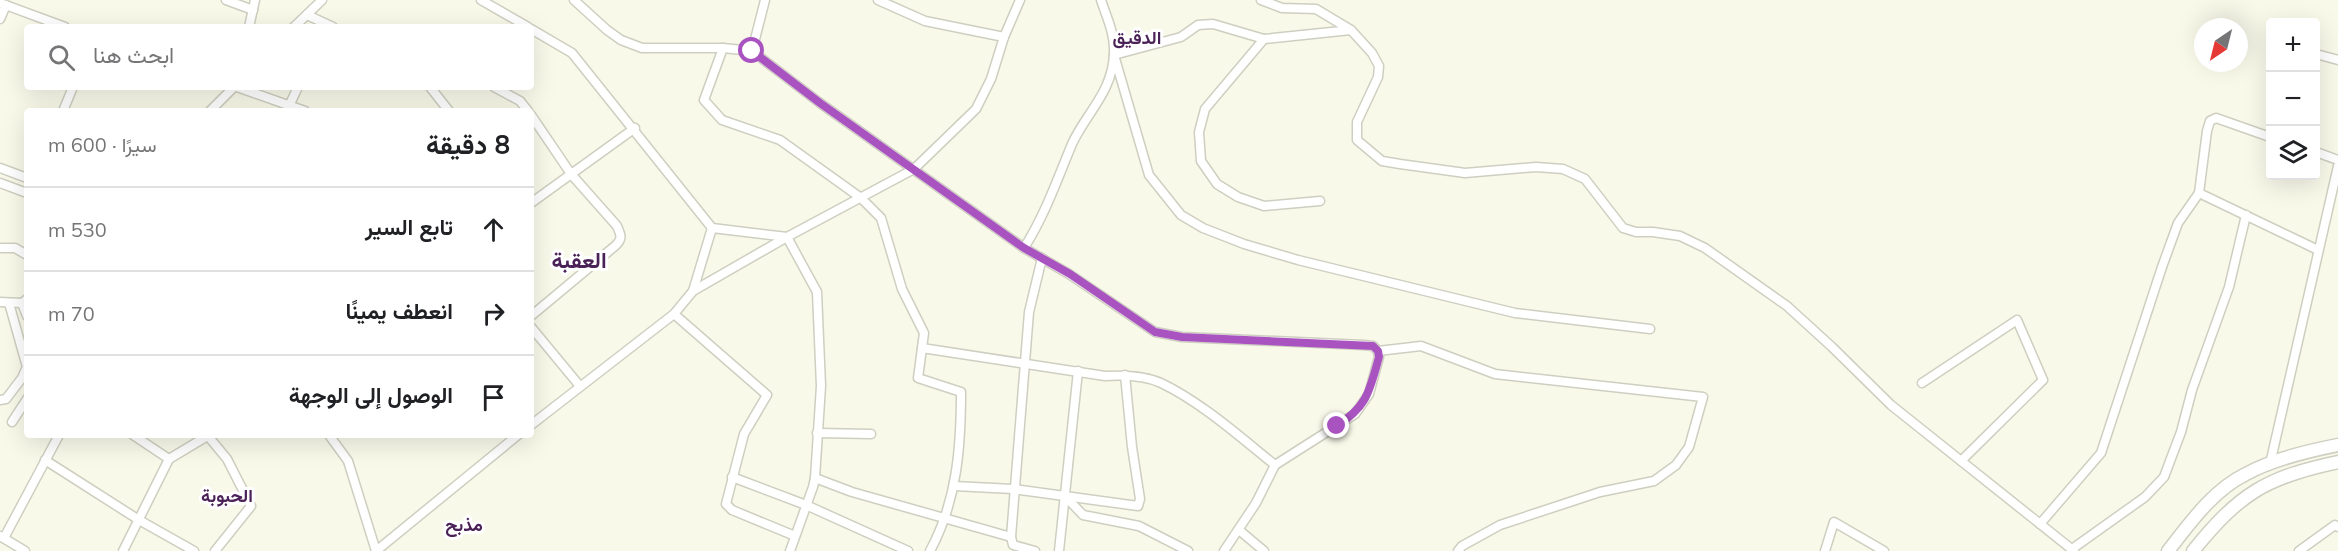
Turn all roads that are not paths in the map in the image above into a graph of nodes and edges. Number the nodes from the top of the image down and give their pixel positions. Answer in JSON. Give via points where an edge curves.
{"nodes":[{"id":1,"x":226,"y":0,"type":"edge"},
{"id":2,"x":255,"y":0,"type":"edge"},
{"id":3,"x":322,"y":0,"type":"edge"},
{"id":4,"x":481,"y":0,"type":"edge"},
{"id":5,"x":574,"y":0,"type":"edge"},
{"id":6,"x":765,"y":0,"type":"edge"},
{"id":7,"x":878,"y":0,"type":"edge"},
{"id":8,"x":1020,"y":0,"type":"edge"},
{"id":9,"x":1101,"y":0,"type":"edge"},
{"id":10,"x":1261,"y":0,"type":"edge"},
{"id":11,"x":3,"y":4,"type":"edge"},
{"id":12,"x":253,"y":9,"type":"junction"},
{"id":13,"x":307,"y":15,"type":"junction"},
{"id":14,"x":0,"y":19,"type":"edge"},
{"id":15,"x":57,"y":24,"type":"edge"},
{"id":16,"x":250,"y":24,"type":"edge"},
{"id":17,"x":297,"y":24,"type":"edge"},
{"id":18,"x":312,"y":24,"type":"edge"},
{"id":19,"x":326,"y":24,"type":"edge"},
{"id":20,"x":522,"y":24,"type":"edge"},
{"id":21,"x":1352,"y":30,"type":"junction"},
{"id":22,"x":534,"y":31,"type":"edge"},
{"id":23,"x":1004,"y":37,"type":"junction"},
{"id":24,"x":1264,"y":39,"type":"junction"},
{"id":25,"x":723,"y":48,"type":"junction"},
{"id":26,"x":752,"y":51,"type":"junction"},
{"id":27,"x":1114,"y":55,"type":"junction"},
{"id":28,"x":2320,"y":55,"type":"edge"},
{"id":29,"x":2338,"y":60,"type":"edge"},
{"id":30,"x":72,"y":90,"type":"edge"},
{"id":31,"x":233,"y":90,"type":"edge"},
{"id":32,"x":245,"y":90,"type":"edge"},
{"id":33,"x":296,"y":90,"type":"edge"},
{"id":34,"x":432,"y":90,"type":"edge"},
{"id":35,"x":500,"y":90,"type":"edge"},
{"id":36,"x":289,"y":105,"type":"junction"},
{"id":37,"x":64,"y":108,"type":"edge"},
{"id":38,"x":213,"y":108,"type":"edge"},
{"id":39,"x":297,"y":108,"type":"edge"},
{"id":40,"x":447,"y":108,"type":"edge"},
{"id":41,"x":526,"y":108,"type":"edge"},
{"id":42,"x":534,"y":119,"type":"edge"},
{"id":43,"x":635,"y":128,"type":"junction"},
{"id":44,"x":2266,"y":135,"type":"edge"},
{"id":45,"x":2320,"y":153,"type":"edge"},
{"id":46,"x":2338,"y":160,"type":"edge"},
{"id":47,"x":2338,"y":166,"type":"edge"},
{"id":48,"x":0,"y":168,"type":"edge"},
{"id":49,"x":914,"y":169,"type":"junction"},
{"id":50,"x":571,"y":174,"type":"junction"},
{"id":51,"x":24,"y":177,"type":"edge"},
{"id":52,"x":0,"y":183,"type":"edge"},
{"id":53,"x":24,"y":192,"type":"edge"},
{"id":54,"x":2199,"y":193,"type":"junction"},
{"id":55,"x":861,"y":198,"type":"junction"},
{"id":56,"x":534,"y":201,"type":"edge"},
{"id":57,"x":1320,"y":201,"type":"dead end"},
{"id":58,"x":2246,"y":215,"type":"junction"},
{"id":59,"x":712,"y":228,"type":"junction"},
{"id":60,"x":786,"y":237,"type":"junction"},
{"id":61,"x":0,"y":248,"type":"edge"},
{"id":62,"x":1024,"y":248,"type":"junction"},
{"id":63,"x":2318,"y":250,"type":"junction"},
{"id":64,"x":24,"y":253,"type":"edge"},
{"id":65,"x":1042,"y":258,"type":"junction"},
{"id":66,"x":693,"y":291,"type":"junction"},
{"id":67,"x":24,"y":301,"type":"edge"},
{"id":68,"x":5,"y":303,"type":"edge"},
{"id":69,"x":534,"y":314,"type":"edge"},
{"id":70,"x":674,"y":314,"type":"junction"},
{"id":71,"x":1650,"y":329,"type":"dead end"},
{"id":72,"x":534,"y":331,"type":"edge"},
{"id":73,"x":922,"y":348,"type":"junction"},
{"id":74,"x":1378,"y":351,"type":"junction"},
{"id":75,"x":24,"y":358,"type":"edge"},
{"id":76,"x":1024,"y":362,"type":"junction"},
{"id":77,"x":1078,"y":371,"type":"junction"},
{"id":78,"x":24,"y":374,"type":"edge"},
{"id":79,"x":1125,"y":375,"type":"junction"},
{"id":80,"x":1922,"y":383,"type":"dead end"},
{"id":81,"x":579,"y":385,"type":"junction"},
{"id":82,"x":0,"y":400,"type":"edge"},
{"id":83,"x":24,"y":404,"type":"edge"},
{"id":84,"x":534,"y":422,"type":"edge"},
{"id":85,"x":12,"y":423,"type":"dead end"},
{"id":86,"x":817,"y":433,"type":"junction"},
{"id":87,"x":871,"y":434,"type":"dead end"},
{"id":88,"x":57,"y":438,"type":"edge"},
{"id":89,"x":137,"y":438,"type":"edge"},
{"id":90,"x":205,"y":438,"type":"edge"},
{"id":91,"x":210,"y":438,"type":"edge"},
{"id":92,"x":330,"y":438,"type":"edge"},
{"id":93,"x":514,"y":438,"type":"edge"},
{"id":94,"x":2338,"y":445,"type":"edge"},
{"id":95,"x":169,"y":459,"type":"junction"},
{"id":96,"x":45,"y":460,"type":"junction"},
{"id":97,"x":1960,"y":461,"type":"junction"},
{"id":98,"x":2338,"y":462,"type":"edge"},
{"id":99,"x":2270,"y":464,"type":"junction"},
{"id":100,"x":1275,"y":465,"type":"junction"},
{"id":101,"x":732,"y":477,"type":"junction"},
{"id":102,"x":815,"y":478,"type":"junction"},
{"id":103,"x":954,"y":486,"type":"junction"},
{"id":104,"x":1013,"y":489,"type":"junction"},
{"id":105,"x":1064,"y":495,"type":"junction"},
{"id":106,"x":806,"y":505,"type":"junction"},
{"id":107,"x":944,"y":517,"type":"junction"},
{"id":108,"x":139,"y":520,"type":"junction"},
{"id":109,"x":2040,"y":524,"type":"junction"},
{"id":110,"x":2338,"y":527,"type":"edge"},
{"id":111,"x":1239,"y":530,"type":"junction"},
{"id":112,"x":795,"y":536,"type":"junction"},
{"id":113,"x":2,"y":537,"type":"edge"},
{"id":114,"x":1011,"y":537,"type":"junction"},
{"id":115,"x":1018,"y":549,"type":"edge"},
{"id":116,"x":2073,"y":550,"type":"edge"},
{"id":117,"x":25,"y":551,"type":"edge"},
{"id":118,"x":123,"y":551,"type":"edge"},
{"id":119,"x":194,"y":551,"type":"edge"},
{"id":120,"x":215,"y":551,"type":"edge"},
{"id":121,"x":376,"y":551,"type":"edge"},
{"id":122,"x":790,"y":551,"type":"edge"},
{"id":123,"x":908,"y":551,"type":"edge"},
{"id":124,"x":930,"y":551,"type":"edge"},
{"id":125,"x":1035,"y":551,"type":"edge"},
{"id":126,"x":1059,"y":551,"type":"edge"},
{"id":127,"x":1188,"y":551,"type":"edge"},
{"id":128,"x":1224,"y":551,"type":"edge"},
{"id":129,"x":1264,"y":551,"type":"edge"},
{"id":130,"x":1458,"y":551,"type":"edge"},
{"id":131,"x":1825,"y":551,"type":"edge"},
{"id":132,"x":1884,"y":551,"type":"edge"},
{"id":133,"x":2168,"y":551,"type":"edge"},
{"id":134,"x":2193,"y":551,"type":"edge"},
{"id":135,"x":2299,"y":551,"type":"edge"}],
"edges":[{"from":1,"to":12,"type":"street"},
{"from":2,"to":12,"type":"street"},
{"from":3,"to":13,"type":"street"},
{"from":4,"to":20,"type":"street"},
{"from":5,"to":25,"type":"street","via":[[621,40],[642,48]]},
{"from":6,"to":26,"type":"street"},
{"from":7,"to":23,"type":"street","via":[[925,21]]},
{"from":8,"to":23,"type":"street"},
{"from":9,"to":27,"type":"street","via":[[1113,32]]},
{"from":10,"to":21,"type":"street","via":[[1282,8],[1316,9]]},
{"from":11,"to":14,"type":"street"},
{"from":11,"to":15,"type":"street"},
{"from":12,"to":16,"type":"street"},
{"from":13,"to":17,"type":"street"},
{"from":13,"to":18,"type":"street"},
{"from":13,"to":19,"type":"street"},
{"from":21,"to":24,"type":"street"},
{"from":21,"to":97,"type":"street","via":[[1378,66],[1378,77],[1357,122],[1358,140],[1382,161],[1465,172],[1563,169],[1585,179],[1623,228],[1680,236],[1705,248],[1787,306],[1890,405]]},
{"from":22,"to":43,"type":"street","via":[[572,53]]},
{"from":23,"to":49,"type":"street","via":[[991,79],[976,109]]},
{"from":24,"to":27,"type":"street","via":[[1213,24],[1198,25],[1181,37]]},
{"from":24,"to":57,"type":"street","via":[[1205,110],[1199,132],[1200,161],[1217,184],[1264,206]]},
{"from":25,"to":26,"type":"street"},
{"from":25,"to":55,"type":"street","via":[[704,100],[722,120],[780,140]]},
{"from":26,"to":49,"type":"street"},
{"from":27,"to":62,"type":"street","via":[[1097,106],[1074,141],[1044,214]]},
{"from":27,"to":71,"type":"street","via":[[1149,175],[1181,215],[1203,228],[1298,260],[1515,313]]},
{"from":28,"to":29,"type":"street"},
{"from":30,"to":37,"type":"street"},
{"from":31,"to":38,"type":"street"},
{"from":32,"to":36,"type":"street"},
{"from":33,"to":36,"type":"street"},
{"from":34,"to":40,"type":"street"},
{"from":35,"to":41,"type":"street"},
{"from":36,"to":39,"type":"street"},
{"from":42,"to":50,"type":"street"},
{"from":43,"to":50,"type":"street"},
{"from":43,"to":59,"type":"street"},
{"from":44,"to":54,"type":"street","via":[[2216,118],[2210,120]]},
{"from":45,"to":46,"type":"street"},
{"from":47,"to":63,"type":"street"},
{"from":48,"to":51,"type":"street"},
{"from":49,"to":55,"type":"street"},
{"from":49,"to":62,"type":"street"},
{"from":50,"to":56,"type":"street"},
{"from":50,"to":69,"type":"street","via":[[622,235],[620,242]]},
{"from":52,"to":53,"type":"street"},
{"from":54,"to":58,"type":"street"},
{"from":54,"to":109,"type":"street","via":[[2178,223],[2101,453]]},
{"from":55,"to":60,"type":"street"},
{"from":55,"to":73,"type":"street","via":[[881,218],[902,289],[924,333]]},
{"from":58,"to":63,"type":"street"},
{"from":58,"to":116,"type":"street","via":[[2229,287],[2164,477],[2145,497]]},
{"from":59,"to":60,"type":"street"},
{"from":59,"to":66,"type":"street"},
{"from":60,"to":66,"type":"street"},
{"from":60,"to":86,"type":"street","via":[[817,292],[821,386]]},
{"from":61,"to":64,"type":"street","via":[[15,248]]},
{"from":62,"to":65,"type":"street"},
{"from":63,"to":99,"type":"street"},
{"from":65,"to":74,"type":"street","via":[[1167,336],[1364,345]]},
{"from":65,"to":76,"type":"street","via":[[1029,312]]},
{"from":66,"to":70,"type":"street"},
{"from":67,"to":68,"type":"street"},
{"from":68,"to":75,"type":"street"},
{"from":70,"to":81,"type":"street"},
{"from":70,"to":101,"type":"street","via":[[767,395],[744,434]]},
{"from":72,"to":81,"type":"street"},
{"from":73,"to":76,"type":"street"},
{"from":73,"to":103,"type":"street","via":[[918,378],[961,392],[961,437]]},
{"from":74,"to":100,"type":"street","via":[[1369,394],[1355,414]]},
{"from":74,"to":130,"type":"street","via":[[1421,346],[1495,374],[1703,397],[1689,447],[1676,465],[1654,481],[1600,492],[1500,525]]},
{"from":76,"to":77,"type":"street"},
{"from":76,"to":104,"type":"street"},
{"from":77,"to":79,"type":"street"},
{"from":77,"to":105,"type":"street"},
{"from":78,"to":82,"type":"street","via":[[12,393]]},
{"from":79,"to":100,"type":"street","via":[[1160,382],[1221,422]]},
{"from":79,"to":105,"type":"street","via":[[1138,506]]},
{"from":80,"to":97,"type":"street","via":[[2017,320],[2043,380]]},
{"from":81,"to":84,"type":"street"},
{"from":83,"to":85,"type":"street"},
{"from":86,"to":87,"type":"street"},
{"from":86,"to":102,"type":"street"},
{"from":88,"to":96,"type":"street"},
{"from":89,"to":95,"type":"street"},
{"from":90,"to":95,"type":"street"},
{"from":91,"to":120,"type":"street","via":[[227,459],[251,506]]},
{"from":92,"to":121,"type":"street","via":[[348,460]]},
{"from":93,"to":121,"type":"street"},
{"from":94,"to":99,"type":"main road"},
{"from":95,"to":108,"type":"street"},
{"from":96,"to":108,"type":"street"},
{"from":96,"to":113,"type":"street"},
{"from":97,"to":109,"type":"street"},
{"from":98,"to":134,"type":"main road","via":[[2281,477],[2248,495],[2219,519]]},
{"from":99,"to":133,"type":"main road","via":[[2245,474],[2216,495]]},
{"from":100,"to":111,"type":"street"},
{"from":101,"to":106,"type":"street"},
{"from":101,"to":112,"type":"street","via":[[726,504],[732,510]]},
{"from":102,"to":106,"type":"street"},
{"from":102,"to":107,"type":"street"},
{"from":103,"to":104,"type":"street"},
{"from":103,"to":107,"type":"street"},
{"from":104,"to":105,"type":"street"},
{"from":104,"to":114,"type":"street"},
{"from":105,"to":126,"type":"street"},
{"from":105,"to":127,"type":"street","via":[[1083,515],[1139,526]]},
{"from":106,"to":112,"type":"street"},
{"from":106,"to":123,"type":"street"},
{"from":107,"to":114,"type":"street"},
{"from":107,"to":124,"type":"street"},
{"from":108,"to":118,"type":"street"},
{"from":108,"to":119,"type":"street"},
{"from":109,"to":116,"type":"street"},
{"from":110,"to":135,"type":"street","via":[[2335,525]]},
{"from":111,"to":128,"type":"street"},
{"from":111,"to":129,"type":"street"},
{"from":112,"to":122,"type":"street"},
{"from":113,"to":117,"type":"street"},
{"from":114,"to":115,"type":"street"},
{"from":115,"to":125,"type":"street"},
{"from":131,"to":132,"type":"street","via":[[1834,522]]}]}
